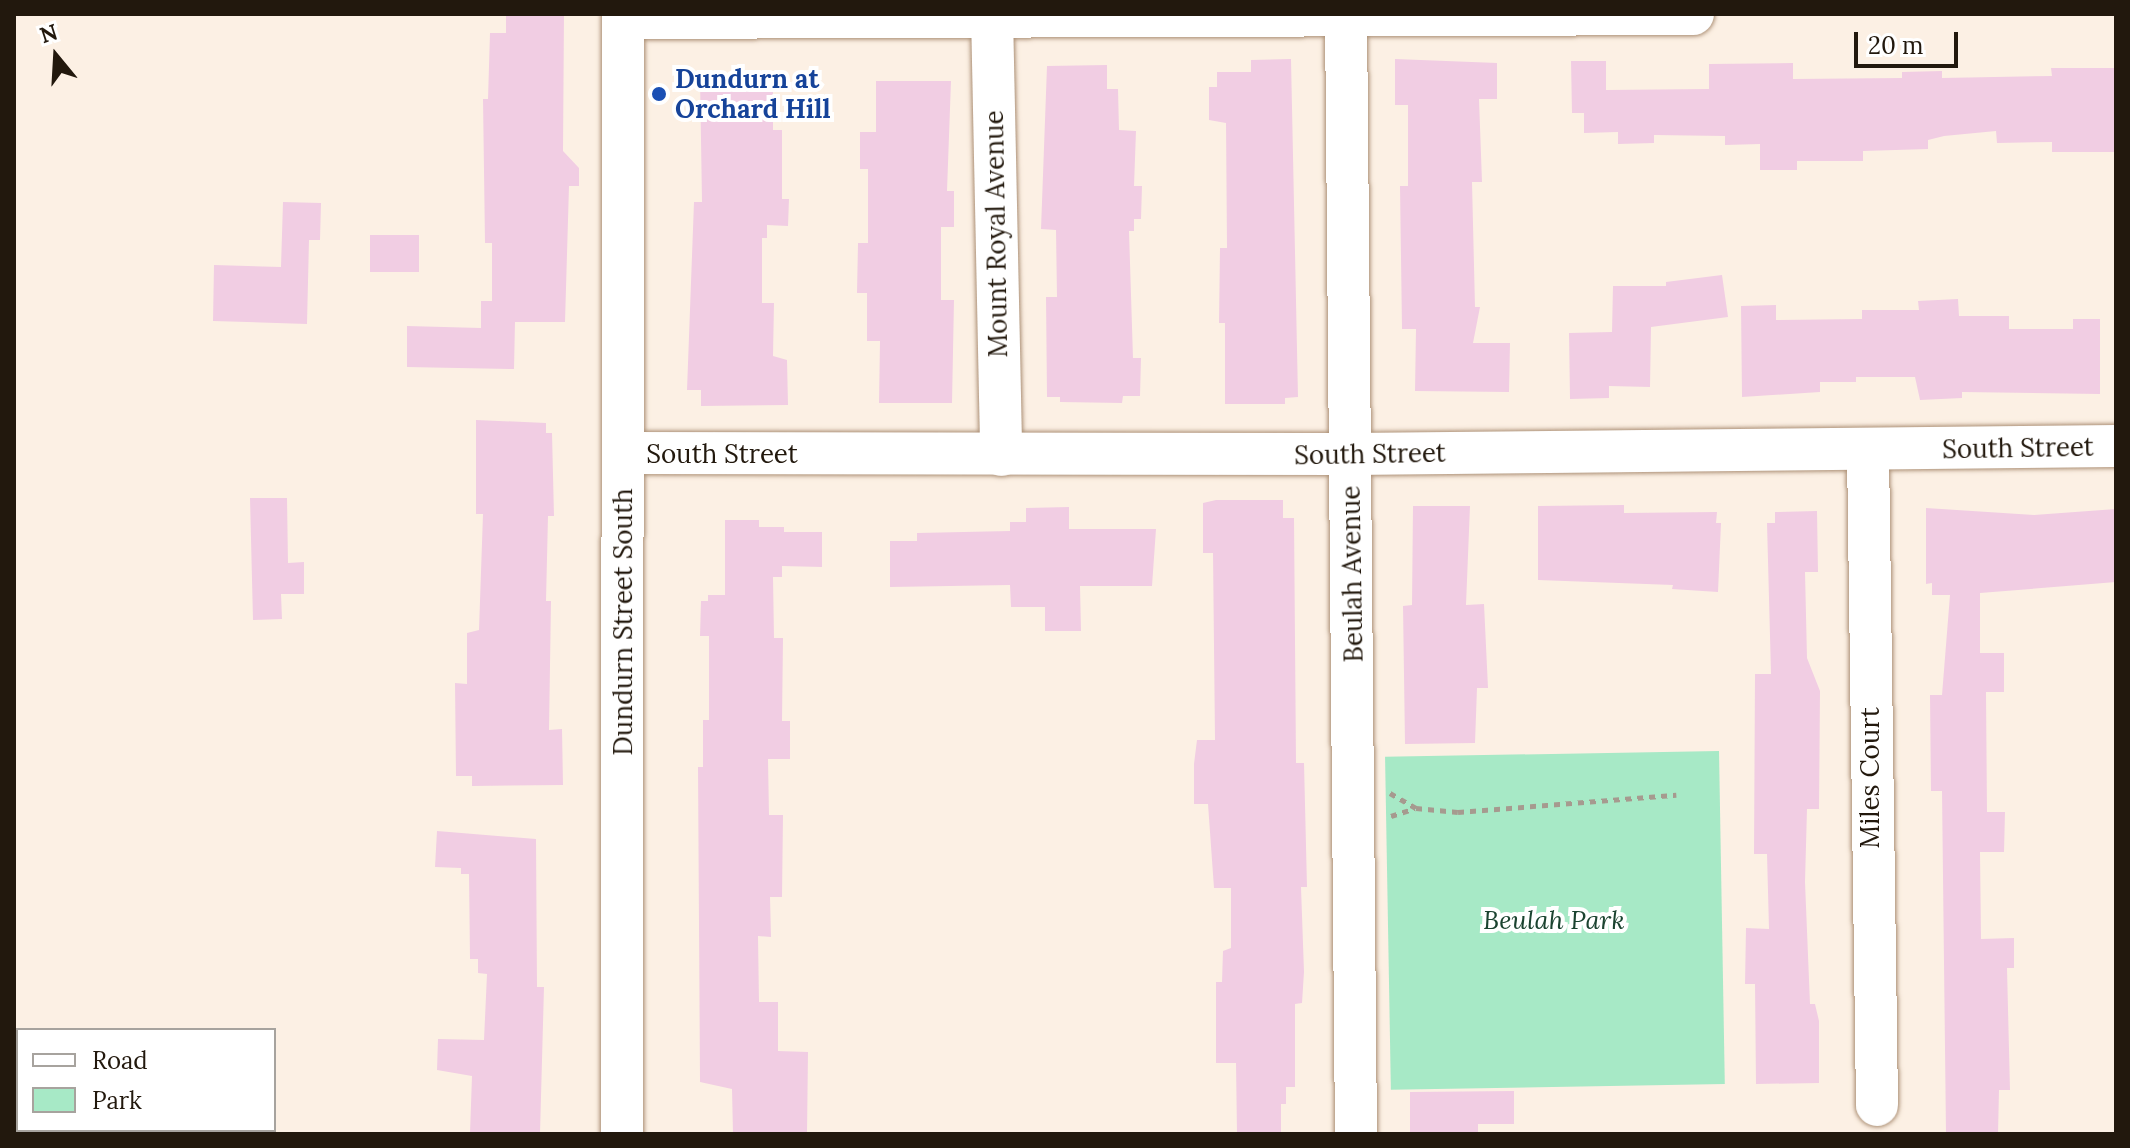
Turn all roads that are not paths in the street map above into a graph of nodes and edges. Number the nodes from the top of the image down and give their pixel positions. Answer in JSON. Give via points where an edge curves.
{"nodes":[{"id":1,"x":1693,"y":14,"type":"edge"},
{"id":2,"x":623,"y":16,"type":"edge"},
{"id":3,"x":992,"y":17,"type":"edge"},
{"id":4,"x":1346,"y":17,"type":"edge"},
{"id":5,"x":2116,"y":446,"type":"edge"},
{"id":6,"x":1868,"y":451,"type":"junction"},
{"id":7,"x":623,"y":453,"type":"junction"},
{"id":8,"x":1351,"y":454,"type":"junction"},
{"id":9,"x":1001,"y":455,"type":"junction"},
{"id":10,"x":1877,"y":1105,"type":"dead end"},
{"id":11,"x":622,"y":1134,"type":"edge"},
{"id":12,"x":1356,"y":1134,"type":"edge"}],
"edges":[{"from":1,"to":4,"type":"street"},
{"from":2,"to":3,"type":"street"},
{"from":2,"to":7,"type":"street","name":"Dundurn Street South"},
{"from":3,"to":4,"type":"street"},
{"from":3,"to":9,"type":"street","name":"Mount Royal Avenue"},
{"from":4,"to":8,"type":"street","name":"Beulah Avenue"},
{"from":5,"to":6,"type":"street","name":"South Street"},
{"from":6,"to":8,"type":"street","name":"South Street"},
{"from":6,"to":10,"type":"street","name":"Miles Court"},
{"from":7,"to":9,"type":"street","name":"South Street"},
{"from":7,"to":11,"type":"street","name":"Dundurn Street South"},
{"from":8,"to":9,"type":"street","name":"South Street"},
{"from":8,"to":12,"type":"street","name":"Beulah Avenue"}]}
